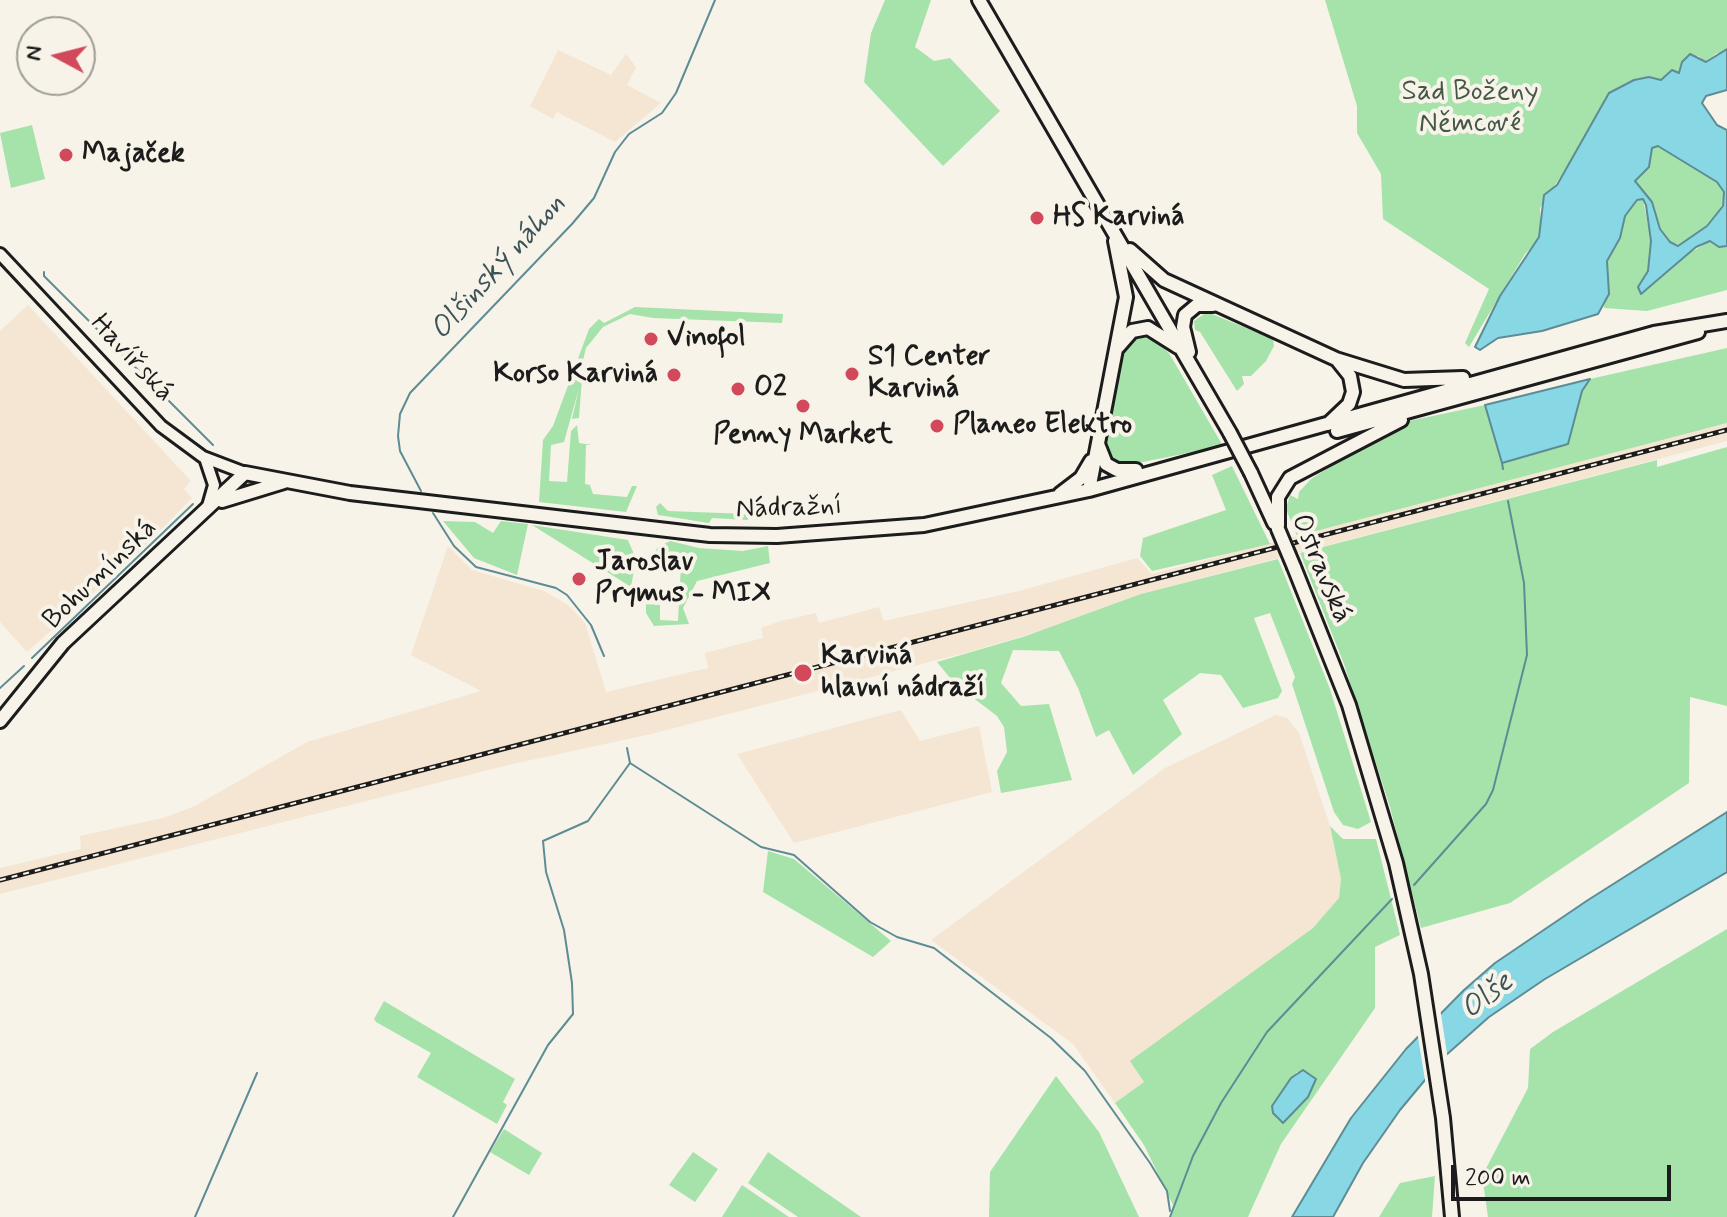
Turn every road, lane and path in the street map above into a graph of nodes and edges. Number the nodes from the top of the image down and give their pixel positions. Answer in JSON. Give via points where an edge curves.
{"nodes":[{"id":1,"x":979,"y":0,"type":"edge"},
{"id":2,"x":1109,"y":223,"type":"junction"},
{"id":3,"x":1117,"y":236,"type":"junction"},
{"id":4,"x":0,"y":254,"type":"edge"},
{"id":5,"x":1215,"y":305,"type":"junction"},
{"id":6,"x":1727,"y":322,"type":"edge"},
{"id":7,"x":1116,"y":349,"type":"junction"},
{"id":8,"x":1184,"y":353,"type":"junction"},
{"id":9,"x":1336,"y":359,"type":"junction"},
{"id":10,"x":1358,"y":366,"type":"junction"},
{"id":11,"x":1525,"y":367,"type":"junction"},
{"id":12,"x":1195,"y":370,"type":"junction"},
{"id":13,"x":1435,"y":406,"type":"junction"},
{"id":14,"x":1349,"y":419,"type":"junction"},
{"id":15,"x":1330,"y":429,"type":"junction"},
{"id":16,"x":1096,"y":444,"type":"junction"},
{"id":17,"x":205,"y":458,"type":"junction"},
{"id":18,"x":1167,"y":468,"type":"junction"},
{"id":19,"x":245,"y":473,"type":"junction"},
{"id":20,"x":284,"y":482,"type":"junction"},
{"id":21,"x":1089,"y":490,"type":"junction"},
{"id":22,"x":1053,"y":499,"type":"junction"},
{"id":23,"x":208,"y":508,"type":"junction"},
{"id":24,"x":1278,"y":529,"type":"junction"},
{"id":25,"x":0,"y":721,"type":"edge"},
{"id":26,"x":1452,"y":1217,"type":"edge"}],
"edges":[{"from":1,"to":2,"type":"main road","name":"Ostravská"},
{"from":2,"to":3,"type":"main road","name":"Ostravská"},
{"from":2,"to":7,"type":"main road","via":[[1126,292]]},
{"from":3,"to":5,"type":"main road","via":[[1160,278]]},
{"from":3,"to":8,"type":"main road","name":"Ostravská"},
{"from":4,"to":17,"type":"street","name":"Havířská","via":[[140,406]]},
{"from":5,"to":9,"type":"main road"},
{"from":5,"to":12,"type":"main road","via":[[1197,305],[1184,319]]},
{"from":6,"to":11,"type":"main road","via":[[1654,333]]},
{"from":6,"to":13,"type":"main road"},
{"from":7,"to":8,"type":"main road","via":[[1132,331],[1148,328]]},
{"from":7,"to":16,"type":"main road"},
{"from":8,"to":12,"type":"main road","name":"Ostravská"},
{"from":9,"to":10,"type":"main road"},
{"from":9,"to":15,"type":"main road","via":[[1350,376],[1353,392]]},
{"from":10,"to":11,"type":"main road","via":[[1404,380],[1428,381]]},
{"from":10,"to":14,"type":"main road","via":[[1360,390]]},
{"from":11,"to":14,"type":"main road"},
{"from":12,"to":24,"type":"main road","name":"Ostravská","bridge":true},
{"from":13,"to":15,"type":"main road"},
{"from":13,"to":24,"type":"main road","via":[[1290,478],[1280,491]]},
{"from":14,"to":15,"type":"main road"},
{"from":15,"to":18,"type":"main road","name":"Nádražní"},
{"from":15,"to":21,"type":"main road"},
{"from":16,"to":18,"type":"main road","via":[[1101,458],[1113,468]]},
{"from":16,"to":21,"type":"main road"},
{"from":16,"to":22,"type":"main road","via":[[1085,473]]},
{"from":17,"to":19,"type":"street","name":"Havířská"},
{"from":17,"to":23,"type":"street","via":[[214,485]]},
{"from":18,"to":21,"type":"main road","name":"Nádražní"},
{"from":19,"to":20,"type":"main road","name":"Nádražní"},
{"from":19,"to":23,"type":"main road","name":"Bohumínská"},
{"from":20,"to":22,"type":"main road","name":"Nádražní","via":[[614,525],[743,536],[924,525]]},
{"from":20,"to":23,"type":"main road"},
{"from":21,"to":22,"type":"main road","name":"Nádražní"},
{"from":23,"to":25,"type":"main road","name":"Bohumínská","via":[[63,643]]},
{"from":24,"to":26,"type":"main road","name":"Ostravská","bridge":true,"via":[[1360,738],[1396,863],[1421,974]]}]}
